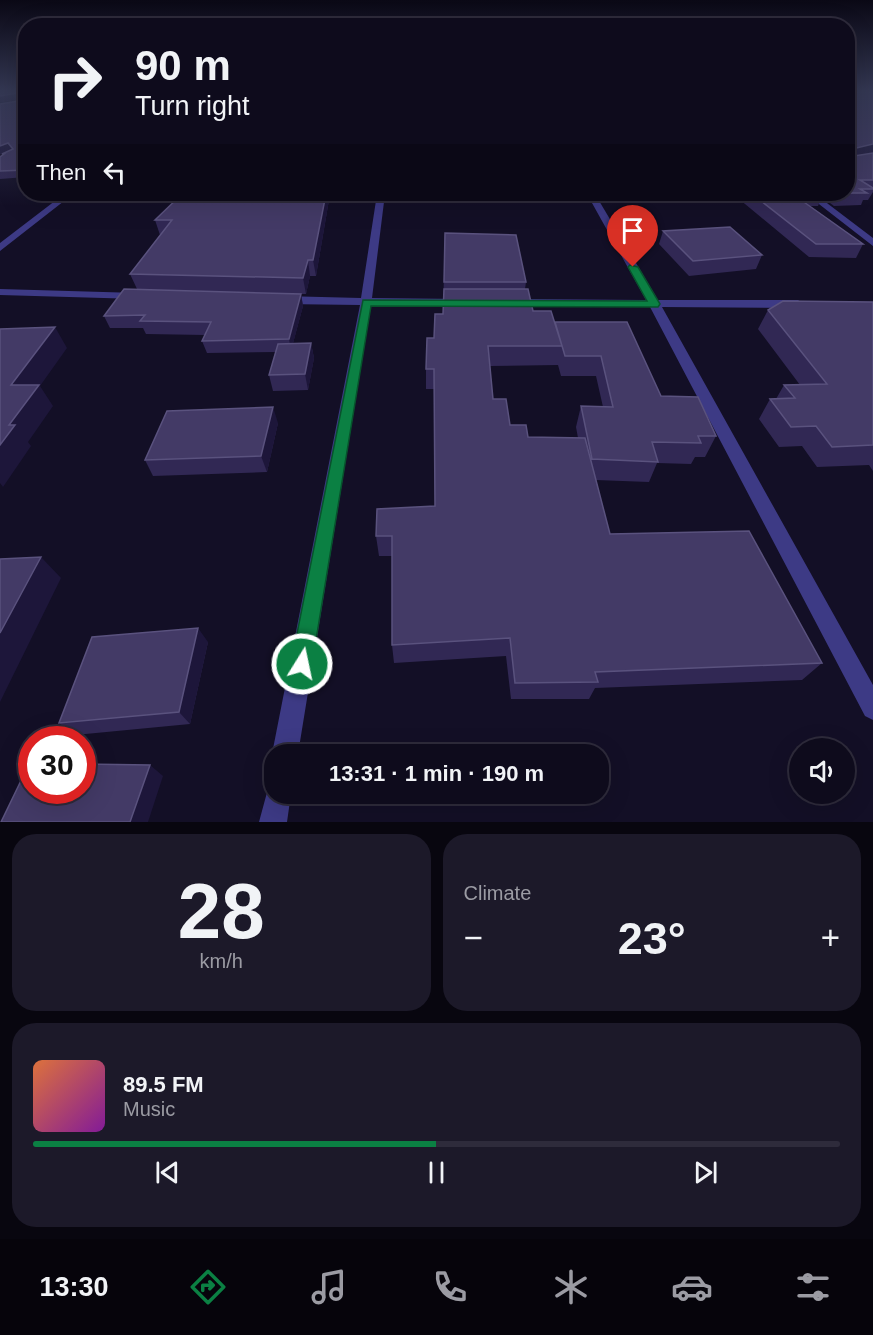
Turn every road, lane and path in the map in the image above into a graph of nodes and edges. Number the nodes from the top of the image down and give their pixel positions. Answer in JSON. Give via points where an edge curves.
{"nodes":[{"id":1,"x":60,"y":201,"type":"edge"},
{"id":2,"x":380,"y":201,"type":"edge"},
{"id":3,"x":595,"y":201,"type":"edge"},
{"id":4,"x":819,"y":201,"type":"edge"},
{"id":5,"x":873,"y":243,"type":"edge"},
{"id":6,"x":0,"y":248,"type":"edge"},
{"id":7,"x":0,"y":292,"type":"edge"},
{"id":8,"x":154,"y":296,"type":"edge"},
{"id":9,"x":272,"y":300,"type":"edge"},
{"id":10,"x":366,"y":302,"type":"junction"},
{"id":11,"x":470,"y":303,"type":"edge"},
{"id":12,"x":504,"y":303,"type":"edge"},
{"id":13,"x":815,"y":303,"type":"edge"},
{"id":14,"x":654,"y":304,"type":"junction"},
{"id":15,"x":873,"y":708,"type":"edge"},
{"id":16,"x":287,"y":744,"type":"edge"},
{"id":17,"x":276,"y":804,"type":"edge"},
{"id":18,"x":273,"y":822,"type":"edge"}],
"edges":[{"from":1,"to":6,"type":"street"},
{"from":2,"to":10,"type":"street"},
{"from":3,"to":14,"type":"street"},
{"from":4,"to":5,"type":"street"},
{"from":7,"to":8,"type":"street"},
{"from":9,"to":10,"type":"street"},
{"from":10,"to":11,"type":"street"},
{"from":10,"to":16,"type":"street"},
{"from":12,"to":14,"type":"street"},
{"from":13,"to":14,"type":"street"},
{"from":14,"to":15,"type":"street"},
{"from":17,"to":18,"type":"street"}]}
